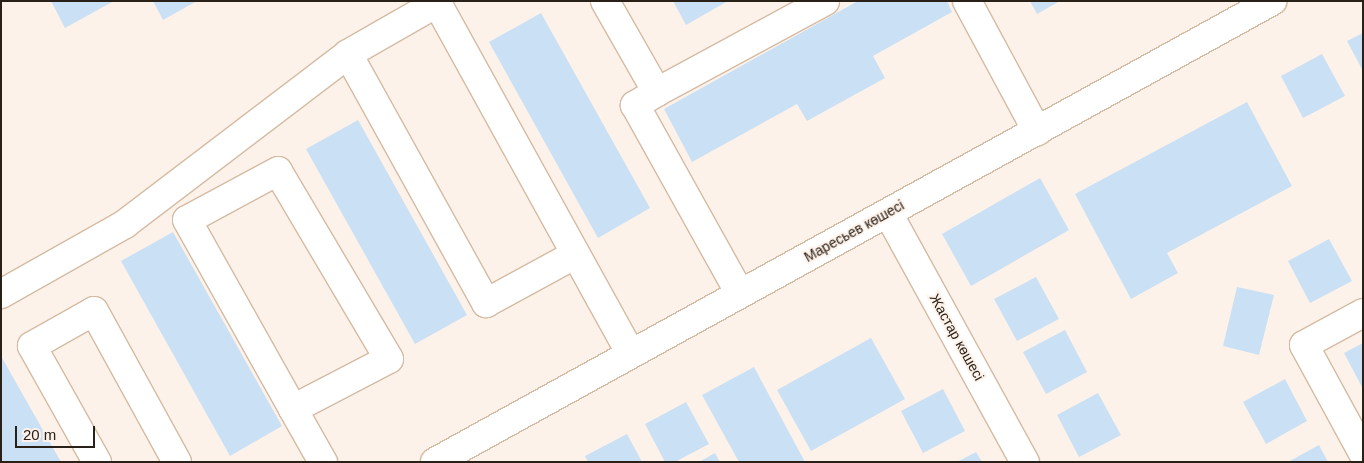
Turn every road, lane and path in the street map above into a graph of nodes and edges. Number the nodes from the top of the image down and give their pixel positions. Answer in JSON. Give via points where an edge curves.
{"nodes":[{"id":1,"x":606,"y":1,"type":"edge"},
{"id":2,"x":825,"y":1,"type":"edge"},
{"id":3,"x":967,"y":1,"type":"edge"},
{"id":4,"x":437,"y":2,"type":"edge"},
{"id":5,"x":1261,"y":4,"type":"edge"},
{"id":6,"x":348,"y":54,"type":"junction"},
{"id":7,"x":657,"y":92,"type":"junction"},
{"id":8,"x":1037,"y":131,"type":"junction"},
{"id":9,"x":888,"y":212,"type":"junction"},
{"id":10,"x":576,"y":254,"type":"junction"},
{"id":11,"x":1,"y":294,"type":"edge"},
{"id":12,"x":740,"y":294,"type":"junction"},
{"id":13,"x":1363,"y":313,"type":"edge"},
{"id":14,"x":631,"y":354,"type":"junction"},
{"id":15,"x":293,"y":409,"type":"junction"},
{"id":16,"x":1363,"y":453,"type":"edge"},
{"id":17,"x":98,"y":462,"type":"edge"},
{"id":18,"x":177,"y":462,"type":"edge"},
{"id":19,"x":323,"y":462,"type":"edge"},
{"id":20,"x":435,"y":462,"type":"edge"},
{"id":21,"x":1025,"y":462,"type":"edge"}],
"edges":[{"from":1,"to":7,"type":"main road"},
{"from":2,"to":7,"type":"main road"},
{"from":3,"to":8,"type":"main road"},
{"from":4,"to":6,"type":"main road"},
{"from":4,"to":10,"type":"main road"},
{"from":5,"to":8,"type":"main road","name":"Маресьев көшесі"},
{"from":6,"to":10,"type":"main road","via":[[486,303]]},
{"from":6,"to":11,"type":"main road","via":[[126,224]]},
{"from":7,"to":12,"type":"main road","via":[[635,105]]},
{"from":8,"to":9,"type":"main road","name":"Маресьев көшесі"},
{"from":9,"to":12,"type":"main road","name":"Маресьев көшесі"},
{"from":9,"to":21,"type":"main road","name":"Жастар көшесі"},
{"from":10,"to":14,"type":"main road"},
{"from":12,"to":14,"type":"main road","name":"Маресьев көшесі"},
{"from":13,"to":16,"type":"main road","via":[[1304,345]]},
{"from":14,"to":20,"type":"main road","name":"Маресьев көшесі"},
{"from":15,"to":15,"type":"main road","via":[[187,220],[278,171],[389,359]]},
{"from":15,"to":19,"type":"main road"},
{"from":17,"to":18,"type":"main road","via":[[32,346],[94,311]]}]}
